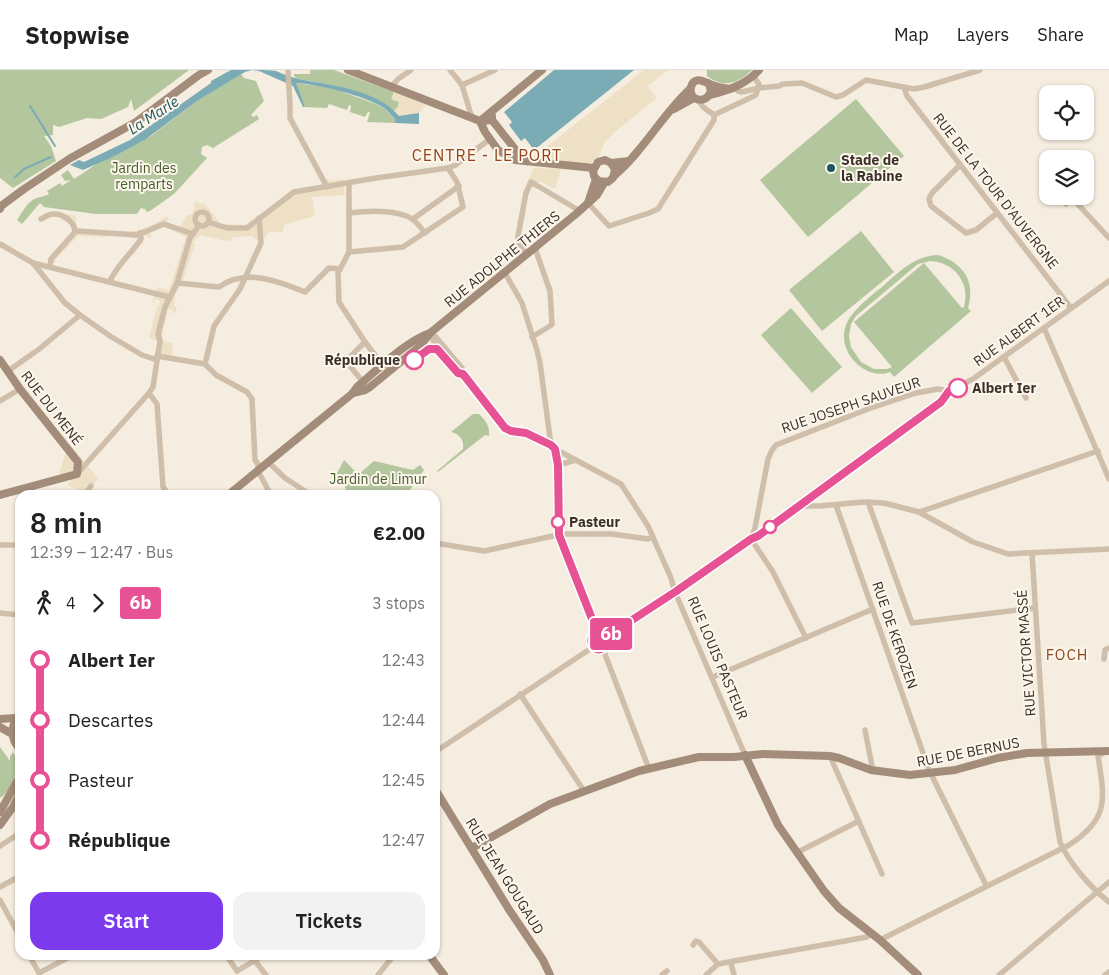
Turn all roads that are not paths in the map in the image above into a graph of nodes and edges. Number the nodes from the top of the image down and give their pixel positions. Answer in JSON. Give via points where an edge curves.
{"nodes":[{"id":1,"x":208,"y":70,"type":"edge"},
{"id":2,"x":348,"y":70,"type":"edge"},
{"id":3,"x":411,"y":70,"type":"edge"},
{"id":4,"x":450,"y":70,"type":"edge"},
{"id":5,"x":495,"y":70,"type":"edge"},
{"id":6,"x":540,"y":70,"type":"edge"},
{"id":7,"x":759,"y":70,"type":"edge"},
{"id":8,"x":980,"y":70,"type":"edge"},
{"id":9,"x":973,"y":71,"type":"edge"},
{"id":10,"x":288,"y":72,"type":"edge"},
{"id":11,"x":753,"y":76,"type":"junction"},
{"id":12,"x":709,"y":84,"type":"junction"},
{"id":13,"x":462,"y":85,"type":"junction"},
{"id":14,"x":392,"y":86,"type":"junction"},
{"id":15,"x":904,"y":87,"type":"junction"},
{"id":16,"x":732,"y":88,"type":"junction"},
{"id":17,"x":759,"y":88,"type":"junction"},
{"id":18,"x":690,"y":89,"type":"junction"},
{"id":19,"x":710,"y":95,"type":"junction"},
{"id":20,"x":696,"y":99,"type":"junction"},
{"id":21,"x":493,"y":109,"type":"junction"},
{"id":22,"x":666,"y":114,"type":"junction"},
{"id":23,"x":714,"y":116,"type":"junction"},
{"id":24,"x":476,"y":119,"type":"junction"},
{"id":25,"x":492,"y":120,"type":"junction"},
{"id":26,"x":490,"y":139,"type":"junction"},
{"id":27,"x":527,"y":161,"type":"junction"},
{"id":28,"x":629,"y":161,"type":"junction"},
{"id":29,"x":611,"y":163,"type":"junction"},
{"id":30,"x":960,"y":165,"type":"junction"},
{"id":31,"x":448,"y":168,"type":"junction"},
{"id":32,"x":594,"y":168,"type":"junction"},
{"id":33,"x":615,"y":175,"type":"junction"},
{"id":34,"x":596,"y":179,"type":"junction"},
{"id":35,"x":604,"y":183,"type":"junction"},
{"id":36,"x":349,"y":184,"type":"junction"},
{"id":37,"x":458,"y":186,"type":"junction"},
{"id":38,"x":327,"y":187,"type":"junction"},
{"id":39,"x":588,"y":203,"type":"junction"},
{"id":40,"x":1081,"y":205,"type":"edge"},
{"id":41,"x":0,"y":207,"type":"edge"},
{"id":42,"x":580,"y":211,"type":"junction"},
{"id":43,"x":997,"y":213,"type":"junction"},
{"id":44,"x":349,"y":216,"type":"junction"},
{"id":45,"x":259,"y":218,"type":"junction"},
{"id":46,"x":41,"y":219,"type":"dead end"},
{"id":47,"x":413,"y":219,"type":"junction"},
{"id":48,"x":208,"y":222,"type":"junction"},
{"id":49,"x":199,"y":226,"type":"junction"},
{"id":50,"x":75,"y":232,"type":"junction"},
{"id":51,"x":425,"y":233,"type":"junction"},
{"id":52,"x":140,"y":234,"type":"junction"},
{"id":53,"x":193,"y":234,"type":"junction"},
{"id":54,"x":1109,"y":238,"type":"edge"},
{"id":55,"x":0,"y":244,"type":"edge"},
{"id":56,"x":535,"y":248,"type":"junction"},
{"id":57,"x":349,"y":252,"type":"junction"},
{"id":58,"x":527,"y":254,"type":"junction"},
{"id":59,"x":33,"y":263,"type":"junction"},
{"id":60,"x":50,"y":266,"type":"junction"},
{"id":61,"x":340,"y":269,"type":"junction"},
{"id":62,"x":504,"y":273,"type":"junction"},
{"id":63,"x":245,"y":278,"type":"junction"},
{"id":64,"x":110,"y":281,"type":"junction"},
{"id":65,"x":1109,"y":281,"type":"edge"},
{"id":66,"x":177,"y":283,"type":"junction"},
{"id":67,"x":171,"y":295,"type":"junction"},
{"id":68,"x":1071,"y":308,"type":"junction"},
{"id":69,"x":80,"y":315,"type":"junction"},
{"id":70,"x":1044,"y":328,"type":"junction"},
{"id":71,"x":430,"y":333,"type":"junction"},
{"id":72,"x":532,"y":337,"type":"junction"},
{"id":73,"x":365,"y":342,"type":"junction"},
{"id":74,"x":1004,"y":357,"type":"junction"},
{"id":75,"x":157,"y":358,"type":"junction"},
{"id":76,"x":0,"y":360,"type":"edge"},
{"id":77,"x":205,"y":364,"type":"junction"},
{"id":78,"x":385,"y":368,"type":"junction"},
{"id":79,"x":8,"y":371,"type":"junction"},
{"id":80,"x":363,"y":382,"type":"junction"},
{"id":81,"x":20,"y":388,"type":"junction"},
{"id":82,"x":949,"y":391,"type":"junction"},
{"id":83,"x":149,"y":393,"type":"junction"},
{"id":84,"x":354,"y":393,"type":"junction"},
{"id":85,"x":1026,"y":398,"type":"dead end"},
{"id":86,"x":0,"y":401,"type":"edge"},
{"id":87,"x":553,"y":447,"type":"junction"},
{"id":88,"x":1098,"y":451,"type":"junction"},
{"id":89,"x":576,"y":460,"type":"junction"},
{"id":90,"x":268,"y":462,"type":"junction"},
{"id":91,"x":558,"y":465,"type":"junction"},
{"id":92,"x":1107,"y":466,"type":"edge"},
{"id":93,"x":258,"y":471,"type":"junction"},
{"id":94,"x":77,"y":474,"type":"junction"},
{"id":95,"x":1109,"y":478,"type":"edge"},
{"id":96,"x":91,"y":486,"type":"dead end"},
{"id":97,"x":18,"y":490,"type":"edge"},
{"id":98,"x":88,"y":490,"type":"edge"},
{"id":99,"x":166,"y":490,"type":"edge"},
{"id":100,"x":235,"y":490,"type":"edge"},
{"id":101,"x":268,"y":490,"type":"edge"},
{"id":102,"x":303,"y":490,"type":"edge"},
{"id":103,"x":15,"y":491,"type":"edge"},
{"id":104,"x":0,"y":495,"type":"edge"},
{"id":105,"x":868,"y":502,"type":"junction"},
{"id":106,"x":836,"y":505,"type":"junction"},
{"id":107,"x":799,"y":506,"type":"junction"},
{"id":108,"x":919,"y":512,"type":"junction"},
{"id":109,"x":758,"y":517,"type":"junction"},
{"id":110,"x":772,"y":526,"type":"junction"},
{"id":111,"x":559,"y":535,"type":"junction"},
{"id":112,"x":653,"y":537,"type":"junction"},
{"id":113,"x":751,"y":539,"type":"junction"},
{"id":114,"x":440,"y":544,"type":"edge"},
{"id":115,"x":0,"y":545,"type":"edge"},
{"id":116,"x":15,"y":545,"type":"edge"},
{"id":117,"x":1109,"y":550,"type":"edge"},
{"id":118,"x":1032,"y":553,"type":"junction"},
{"id":119,"x":675,"y":592,"type":"junction"},
{"id":120,"x":1035,"y":608,"type":"junction"},
{"id":121,"x":872,"y":609,"type":"junction"},
{"id":122,"x":0,"y":613,"type":"edge"},
{"id":123,"x":15,"y":614,"type":"edge"},
{"id":124,"x":597,"y":633,"type":"junction"},
{"id":125,"x":606,"y":637,"type":"junction"},
{"id":126,"x":806,"y":638,"type":"junction"},
{"id":127,"x":593,"y":647,"type":"junction"},
{"id":128,"x":1109,"y":648,"type":"edge"},
{"id":129,"x":603,"y":649,"type":"junction"},
{"id":130,"x":1104,"y":659,"type":"dead end"},
{"id":131,"x":712,"y":677,"type":"junction"},
{"id":132,"x":520,"y":694,"type":"junction"},
{"id":133,"x":15,"y":717,"type":"edge"},
{"id":134,"x":0,"y":719,"type":"edge"},
{"id":135,"x":15,"y":722,"type":"edge"},
{"id":136,"x":0,"y":727,"type":"edge"},
{"id":137,"x":865,"y":730,"type":"dead end"},
{"id":138,"x":12,"y":734,"type":"junction"},
{"id":139,"x":15,"y":743,"type":"edge"},
{"id":140,"x":440,"y":749,"type":"edge"},
{"id":141,"x":1045,"y":752,"type":"junction"},
{"id":142,"x":1107,"y":752,"type":"edge"},
{"id":143,"x":1096,"y":754,"type":"junction"},
{"id":144,"x":744,"y":755,"type":"junction"},
{"id":145,"x":830,"y":756,"type":"junction"},
{"id":146,"x":648,"y":769,"type":"junction"},
{"id":147,"x":871,"y":770,"type":"junction"},
{"id":148,"x":930,"y":773,"type":"junction"},
{"id":149,"x":15,"y":785,"type":"edge"},
{"id":150,"x":584,"y":791,"type":"junction"},
{"id":151,"x":440,"y":797,"type":"edge"},
{"id":152,"x":15,"y":803,"type":"edge"},
{"id":153,"x":0,"y":812,"type":"edge"},
{"id":154,"x":859,"y":822,"type":"junction"},
{"id":155,"x":0,"y":826,"type":"edge"},
{"id":156,"x":15,"y":837,"type":"edge"},
{"id":157,"x":0,"y":846,"type":"edge"},
{"id":158,"x":472,"y":848,"type":"junction"},
{"id":159,"x":1062,"y":848,"type":"junction"},
{"id":160,"x":796,"y":853,"type":"junction"},
{"id":161,"x":882,"y":874,"type":"dead end"},
{"id":162,"x":15,"y":879,"type":"edge"},
{"id":163,"x":1109,"y":882,"type":"edge"},
{"id":164,"x":986,"y":885,"type":"junction"},
{"id":165,"x":0,"y":887,"type":"edge"},
{"id":166,"x":1098,"y":892,"type":"junction"},
{"id":167,"x":0,"y":900,"type":"edge"},
{"id":168,"x":1109,"y":902,"type":"edge"},
{"id":169,"x":15,"y":928,"type":"edge"},
{"id":170,"x":871,"y":933,"type":"junction"},
{"id":171,"x":880,"y":940,"type":"junction"},
{"id":172,"x":693,"y":945,"type":"dead end"},
{"id":173,"x":32,"y":960,"type":"edge"},
{"id":174,"x":64,"y":960,"type":"edge"},
{"id":175,"x":229,"y":960,"type":"edge"},
{"id":176,"x":390,"y":960,"type":"edge"},
{"id":177,"x":433,"y":960,"type":"edge"},
{"id":178,"x":256,"y":961,"type":"joint"},
{"id":179,"x":731,"y":963,"type":"junction"},
{"id":180,"x":718,"y":964,"type":"junction"},
{"id":181,"x":1109,"y":972,"type":"edge"},
{"id":182,"x":236,"y":973,"type":"edge"},
{"id":183,"x":266,"y":975,"type":"edge"},
{"id":184,"x":378,"y":975,"type":"edge"},
{"id":185,"x":444,"y":975,"type":"edge"},
{"id":186,"x":550,"y":975,"type":"edge"},
{"id":187,"x":706,"y":975,"type":"edge"},
{"id":188,"x":734,"y":975,"type":"edge"},
{"id":189,"x":918,"y":975,"type":"edge"},
{"id":190,"x":999,"y":975,"type":"edge"},
{"id":191,"x":1105,"y":975,"type":"edge"}],
"edges":[{"from":1,"to":41,"type":"main road","via":[[136,122],[69,159]]},
{"from":2,"to":14,"type":"main road"},
{"from":3,"to":14,"type":"street"},
{"from":4,"to":13,"type":"street"},
{"from":5,"to":13,"type":"street"},
{"from":6,"to":21,"type":"main road"},
{"from":7,"to":11,"type":"main road"},
{"from":8,"to":9,"type":"street"},
{"from":9,"to":15,"type":"street","via":[[924,87]]},
{"from":10,"to":38,"type":"street","via":[[290,118]]},
{"from":11,"to":16,"type":"main road"},
{"from":11,"to":17,"type":"street"},
{"from":12,"to":16,"type":"main road"},
{"from":12,"to":18,"type":"main road","via":[[698,80]]},
{"from":12,"to":19,"type":"main road"},
{"from":13,"to":24,"type":"street"},
{"from":14,"to":24,"type":"main road"},
{"from":15,"to":17,"type":"street","via":[[866,80],[836,97],[802,83]]},
{"from":15,"to":30,"type":"street","name":"RUE DE LA TOUR D'AUVERGNE","via":[[907,96]]},
{"from":16,"to":17,"type":"street","via":[[742,92]]},
{"from":16,"to":19,"type":"main road"},
{"from":17,"to":23,"type":"street","via":[[756,95]]},
{"from":18,"to":20,"type":"main road"},
{"from":18,"to":22,"type":"main road"},
{"from":19,"to":20,"type":"main road","via":[[704,100]]},
{"from":20,"to":22,"type":"main road"},
{"from":20,"to":23,"type":"street"},
{"from":21,"to":24,"type":"main road"},
{"from":21,"to":25,"type":"main road"},
{"from":22,"to":28,"type":"main road"},
{"from":23,"to":39,"type":"street","via":[[658,209],[609,226]]},
{"from":24,"to":25,"type":"main road"},
{"from":24,"to":26,"type":"main road"},
{"from":25,"to":27,"type":"main road"},
{"from":26,"to":27,"type":"main road","via":[[510,158]]},
{"from":26,"to":31,"type":"street"},
{"from":27,"to":32,"type":"main road"},
{"from":28,"to":29,"type":"main road"},
{"from":28,"to":33,"type":"main road"},
{"from":29,"to":32,"type":"main road","via":[[602,161]]},
{"from":29,"to":33,"type":"main road"},
{"from":30,"to":43,"type":"street","name":"RUE DE LA TOUR D'AUVERGNE"},
{"from":30,"to":43,"type":"street","via":[[930,196],[933,208],[966,233],[976,230]]},
{"from":31,"to":36,"type":"street"},
{"from":31,"to":37,"type":"street"},
{"from":32,"to":34,"type":"main road"},
{"from":33,"to":35,"type":"main road"},
{"from":34,"to":35,"type":"main road"},
{"from":34,"to":39,"type":"main road"},
{"from":35,"to":39,"type":"main road","name":"RUE ADOLPHE THIERS"},
{"from":36,"to":38,"type":"street"},
{"from":36,"to":44,"type":"street"},
{"from":37,"to":47,"type":"street"},
{"from":37,"to":51,"type":"street","via":[[463,207]]},
{"from":38,"to":45,"type":"street","via":[[294,192]]},
{"from":39,"to":42,"type":"main road","name":"RUE ADOLPHE THIERS"},
{"from":40,"to":54,"type":"street"},
{"from":42,"to":56,"type":"main road","name":"RUE ADOLPHE THIERS"},
{"from":42,"to":58,"type":"street","via":[[531,182],[518,236],[518,243]]},
{"from":43,"to":68,"type":"street","name":"RUE DE LA TOUR D'AUVERGNE"},
{"from":44,"to":47,"type":"street","via":[[370,211],[406,215]]},
{"from":44,"to":57,"type":"street"},
{"from":45,"to":48,"type":"street","via":[[247,228],[227,228]]},
{"from":45,"to":63,"type":"street","via":[[261,242]]},
{"from":46,"to":50,"type":"street","via":[[56,214],[70,220]]},
{"from":47,"to":51,"type":"street"},
{"from":48,"to":49,"type":"street"},
{"from":48,"to":49,"type":"street","via":[[206,214],[200,212],[195,218]]},
{"from":49,"to":53,"type":"street"},
{"from":50,"to":52,"type":"street"},
{"from":50,"to":60,"type":"street","via":[[51,259]]},
{"from":51,"to":57,"type":"street","via":[[403,247]]},
{"from":52,"to":53,"type":"street","via":[[164,224]]},
{"from":52,"to":64,"type":"street","via":[[141,240],[115,270]]},
{"from":53,"to":66,"type":"street"},
{"from":55,"to":59,"type":"street"},
{"from":56,"to":58,"type":"main road","name":"RUE ADOLPHE THIERS"},
{"from":56,"to":72,"type":"street","via":[[550,291],[552,324]]},
{"from":57,"to":61,"type":"street"},
{"from":58,"to":62,"type":"main road","name":"RUE ADOLPHE THIERS"},
{"from":59,"to":60,"type":"street"},
{"from":59,"to":69,"type":"street","via":[[65,303]]},
{"from":60,"to":64,"type":"street"},
{"from":61,"to":63,"type":"street","via":[[329,268],[305,292],[273,279]]},
{"from":61,"to":73,"type":"street","via":[[339,302]]},
{"from":62,"to":71,"type":"main road","name":"RUE ADOLPHE THIERS"},
{"from":62,"to":72,"type":"street","via":[[522,303]]},
{"from":63,"to":66,"type":"street","via":[[218,287]]},
{"from":63,"to":77,"type":"street","via":[[214,326]]},
{"from":64,"to":67,"type":"street"},
{"from":65,"to":68,"type":"street","name":"RUE ALBERT 1ER"},
{"from":66,"to":67,"type":"street"},
{"from":67,"to":75,"type":"street","via":[[164,307]]},
{"from":68,"to":70,"type":"street","name":"RUE ALBERT 1ER"},
{"from":69,"to":75,"type":"street","via":[[142,355]]},
{"from":69,"to":79,"type":"street"},
{"from":70,"to":74,"type":"street","name":"RUE ALBERT 1ER"},
{"from":70,"to":88,"type":"street"},
{"from":71,"to":78,"type":"main road","name":"RUE ADOLPHE THIERS","via":[[417,337]]},
{"from":71,"to":87,"type":"street","name":"RUE LOUIS PASTEUR","via":[[462,368],[463,374],[505,428],[526,433]]},
{"from":72,"to":87,"type":"street","via":[[540,363]]},
{"from":73,"to":78,"type":"street"},
{"from":73,"to":80,"type":"street","via":[[347,360]]},
{"from":74,"to":82,"type":"street","name":"RUE ALBERT 1ER"},
{"from":74,"to":85,"type":"street"},
{"from":75,"to":77,"type":"street"},
{"from":75,"to":83,"type":"street","via":[[153,388]]},
{"from":76,"to":79,"type":"main road","name":"RUE DU MENÉ"},
{"from":77,"to":93,"type":"street","via":[[252,399]]},
{"from":78,"to":80,"type":"main road","name":"RUE ADOLPHE THIERS"},
{"from":78,"to":84,"type":"main road","name":"RUE ADOLPHE THIERS","via":[[365,390]]},
{"from":79,"to":81,"type":"main road","name":"RUE DU MENÉ"},
{"from":80,"to":84,"type":"main road","name":"RUE ADOLPHE THIERS"},
{"from":81,"to":86,"type":"street"},
{"from":81,"to":94,"type":"main road","name":"RUE DU MENÉ","via":[[78,462]]},
{"from":82,"to":107,"type":"street","name":"RUE ALBERT 1ER","via":[[941,402]]},
{"from":82,"to":109,"type":"street","name":"RUE JOSEPH SAUVEUR","via":[[938,389],[908,396],[778,444],[768,460]]},
{"from":83,"to":94,"type":"street"},
{"from":83,"to":99,"type":"street","via":[[157,404]]},
{"from":84,"to":90,"type":"main road","name":"RUE ADOLPHE THIERS"},
{"from":87,"to":89,"type":"street","name":"RUE LOUIS PASTEUR"},
{"from":87,"to":91,"type":"street"},
{"from":88,"to":92,"type":"street"},
{"from":88,"to":108,"type":"street"},
{"from":89,"to":91,"type":"street"},
{"from":89,"to":112,"type":"street","name":"RUE LOUIS PASTEUR","via":[[621,484]]},
{"from":90,"to":93,"type":"main road","name":"RUE ADOLPHE THIERS"},
{"from":90,"to":102,"type":"street"},
{"from":91,"to":111,"type":"street"},
{"from":92,"to":95,"type":"street"},
{"from":93,"to":100,"type":"main road","name":"RUE ADOLPHE THIERS"},
{"from":93,"to":101,"type":"street"},
{"from":94,"to":97,"type":"main road"},
{"from":96,"to":98,"type":"street"},
{"from":103,"to":104,"type":"main road"},
{"from":105,"to":106,"type":"street"},
{"from":105,"to":108,"type":"street"},
{"from":105,"to":120,"type":"street","via":[[912,623]]},
{"from":106,"to":107,"type":"street"},
{"from":106,"to":121,"type":"street","name":"RUE DE KEROZEN"},
{"from":107,"to":110,"type":"street","name":"RUE ALBERT 1ER"},
{"from":108,"to":118,"type":"street","via":[[988,548],[1008,554]]},
{"from":109,"to":110,"type":"street","via":[[762,524]]},
{"from":109,"to":113,"type":"street","name":"RUE JOSEPH SAUVEUR"},
{"from":110,"to":113,"type":"street","name":"RUE ALBERT 1ER"},
{"from":111,"to":112,"type":"street"},
{"from":111,"to":114,"type":"street","via":[[484,551]]},
{"from":111,"to":124,"type":"street"},
{"from":112,"to":119,"type":"street","name":"RUE LOUIS PASTEUR"},
{"from":113,"to":119,"type":"street","name":"RUE ALBERT 1ER"},
{"from":113,"to":126,"type":"street","via":[[773,572]]},
{"from":115,"to":116,"type":"street"},
{"from":117,"to":118,"type":"street"},
{"from":118,"to":120,"type":"street","name":"RUE VICTOR MASSÉ"},
{"from":119,"to":125,"type":"street","name":"RUE ALBERT 1ER"},
{"from":119,"to":131,"type":"street","name":"RUE LOUIS PASTEUR"},
{"from":120,"to":141,"type":"street","name":"RUE VICTOR MASSÉ"},
{"from":121,"to":126,"type":"street"},
{"from":121,"to":148,"type":"street","name":"RUE DE KEROZEN"},
{"from":122,"to":123,"type":"street"},
{"from":124,"to":125,"type":"street"},
{"from":124,"to":127,"type":"street","via":[[591,639]]},
{"from":125,"to":129,"type":"street","via":[[607,645]]},
{"from":126,"to":131,"type":"street"},
{"from":127,"to":129,"type":"street"},
{"from":127,"to":132,"type":"street"},
{"from":128,"to":130,"type":"street","via":[[1105,650]]},
{"from":129,"to":146,"type":"street"},
{"from":131,"to":144,"type":"street","name":"RUE LOUIS PASTEUR"},
{"from":132,"to":140,"type":"street"},
{"from":132,"to":150,"type":"street"},
{"from":133,"to":134,"type":"main road"},
{"from":135,"to":138,"type":"main road"},
{"from":136,"to":138,"type":"main road"},
{"from":137,"to":147,"type":"street"},
{"from":138,"to":139,"type":"main road"},
{"from":141,"to":143,"type":"main road","name":"RUE DE BERNUS"},
{"from":141,"to":148,"type":"main road","name":"RUE DE BERNUS","via":[[1008,756]]},
{"from":141,"to":159,"type":"street","name":"RUE VICTOR MASSÉ"},
{"from":142,"to":143,"type":"main road","name":"RUE DE BERNUS"},
{"from":143,"to":159,"type":"street","via":[[1104,797],[1100,816],[1086,834]]},
{"from":144,"to":145,"type":"main road","name":"RUE DE BERNUS"},
{"from":144,"to":146,"type":"main road","name":"RUE DE BERNUS","via":[[699,757]]},
{"from":144,"to":160,"type":"main road","via":[[770,811]]},
{"from":145,"to":147,"type":"main road","name":"RUE DE BERNUS"},
{"from":145,"to":154,"type":"street"},
{"from":146,"to":150,"type":"main road","name":"RUE DE BERNUS"},
{"from":147,"to":148,"type":"main road","name":"RUE DE BERNUS","via":[[910,775]]},
{"from":148,"to":164,"type":"street","name":"RUE DE KEROZEN"},
{"from":149,"to":153,"type":"main road"},
{"from":150,"to":158,"type":"main road","name":"RUE DE BERNUS","via":[[550,804]]},
{"from":151,"to":158,"type":"main road","name":"RUE JEAN GOUGAUD"},
{"from":152,"to":155,"type":"main road"},
{"from":154,"to":160,"type":"street"},
{"from":154,"to":161,"type":"street"},
{"from":156,"to":157,"type":"street"},
{"from":158,"to":186,"type":"main road","name":"RUE JEAN GOUGAUD"},
{"from":159,"to":164,"type":"street"},
{"from":159,"to":166,"type":"street"},
{"from":160,"to":170,"type":"main road","via":[[830,900]]},
{"from":162,"to":165,"type":"street"},
{"from":163,"to":166,"type":"street"},
{"from":164,"to":171,"type":"street"},
{"from":166,"to":168,"type":"street"},
{"from":166,"to":190,"type":"street"},
{"from":167,"to":169,"type":"street"},
{"from":170,"to":171,"type":"main road"},
{"from":170,"to":179,"type":"street","via":[[866,937]]},
{"from":171,"to":189,"type":"main road"},
{"from":172,"to":180,"type":"street","via":[[699,942]]},
{"from":173,"to":174,"type":"street","via":[[39,973]]},
{"from":175,"to":182,"type":"street"},
{"from":176,"to":184,"type":"street"},
{"from":177,"to":185,"type":"main road"},
{"from":178,"to":182,"type":"street"},
{"from":178,"to":183,"type":"street"},
{"from":179,"to":180,"type":"street"},
{"from":179,"to":188,"type":"street"},
{"from":180,"to":187,"type":"street"},
{"from":181,"to":191,"type":"street"}]}
